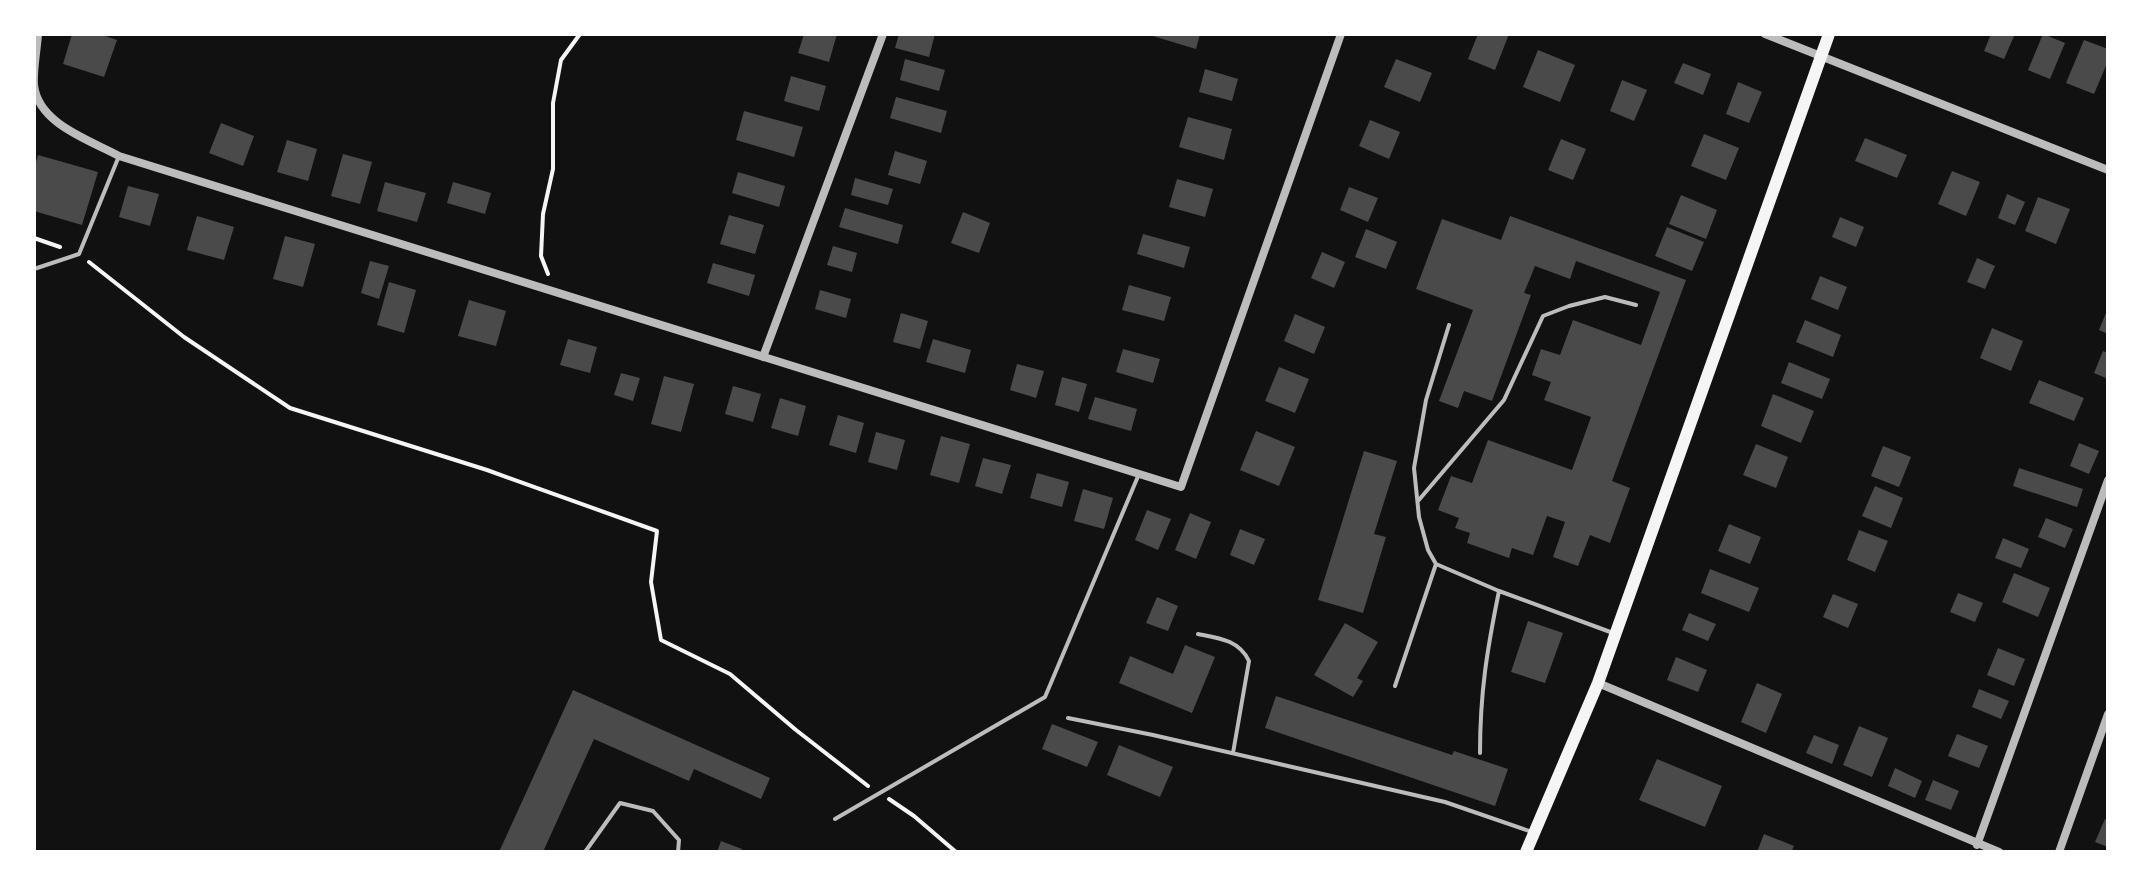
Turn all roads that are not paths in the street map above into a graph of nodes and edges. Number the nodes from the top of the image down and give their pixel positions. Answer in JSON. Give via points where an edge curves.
{"nodes":[{"id":1,"x":38,"y":34,"type":"edge"},
{"id":2,"x":883,"y":34,"type":"edge"},
{"id":3,"x":1341,"y":34,"type":"edge"},
{"id":4,"x":1765,"y":34,"type":"edge"},
{"id":5,"x":1829,"y":34,"type":"edge"},
{"id":6,"x":1821,"y":57,"type":"junction"},
{"id":7,"x":119,"y":156,"type":"junction"},
{"id":8,"x":2108,"y":170,"type":"edge"},
{"id":9,"x":34,"y":269,"type":"edge"},
{"id":10,"x":1636,"y":305,"type":"dead end"},
{"id":11,"x":1449,"y":325,"type":"dead end"},
{"id":12,"x":763,"y":357,"type":"junction"},
{"id":13,"x":1139,"y":474,"type":"junction"},
{"id":14,"x":2108,"y":480,"type":"edge"},
{"id":15,"x":1418,"y":501,"type":"junction"},
{"id":16,"x":1436,"y":564,"type":"junction"},
{"id":17,"x":1499,"y":591,"type":"junction"},
{"id":18,"x":1198,"y":634,"type":"dead end"},
{"id":19,"x":1616,"y":634,"type":"junction"},
{"id":20,"x":1598,"y":683,"type":"junction"},
{"id":21,"x":1395,"y":686,"type":"dead end"},
{"id":22,"x":2108,"y":714,"type":"edge"},
{"id":23,"x":1068,"y":718,"type":"dead end"},
{"id":24,"x":1233,"y":753,"type":"junction"},
{"id":25,"x":1480,"y":753,"type":"dead end"},
{"id":26,"x":835,"y":819,"type":"dead end"},
{"id":27,"x":1534,"y":833,"type":"junction"},
{"id":28,"x":1977,"y":845,"type":"junction"},
{"id":29,"x":585,"y":852,"type":"edge"},
{"id":30,"x":678,"y":852,"type":"edge"},
{"id":31,"x":1526,"y":852,"type":"edge"},
{"id":32,"x":1999,"y":852,"type":"edge"},
{"id":33,"x":2059,"y":852,"type":"edge"}],
"edges":[{"from":1,"to":7,"type":"street","via":[[34,86],[50,118]]},
{"from":2,"to":12,"type":"street"},
{"from":3,"to":13,"type":"street","via":[[1181,487]]},
{"from":4,"to":6,"type":"street"},
{"from":5,"to":6,"type":"main road"},
{"from":6,"to":8,"type":"street"},
{"from":6,"to":19,"type":"main road"},
{"from":7,"to":9,"type":"lane","via":[[79,254]]},
{"from":7,"to":12,"type":"street"},
{"from":10,"to":15,"type":"lane","via":[[1605,297],[1543,316],[1504,400]]},
{"from":11,"to":15,"type":"lane","via":[[1419,433],[1414,468]]},
{"from":12,"to":13,"type":"street"},
{"from":13,"to":26,"type":"lane","via":[[1045,697]]},
{"from":14,"to":28,"type":"street"},
{"from":15,"to":16,"type":"lane"},
{"from":16,"to":17,"type":"lane"},
{"from":16,"to":21,"type":"lane"},
{"from":17,"to":19,"type":"lane"},
{"from":17,"to":25,"type":"lane","via":[[1483,669]]},
{"from":18,"to":24,"type":"lane","via":[[1225,639],[1243,650],[1249,661]]},
{"from":19,"to":20,"type":"main road"},
{"from":20,"to":27,"type":"main road"},
{"from":20,"to":28,"type":"street"},
{"from":22,"to":33,"type":"street"},
{"from":23,"to":24,"type":"lane"},
{"from":24,"to":27,"type":"lane","via":[[1445,802]]},
{"from":27,"to":31,"type":"main road"},
{"from":28,"to":32,"type":"street"},
{"from":29,"to":30,"type":"lane","via":[[620,803],[653,811],[679,840]]}]}
